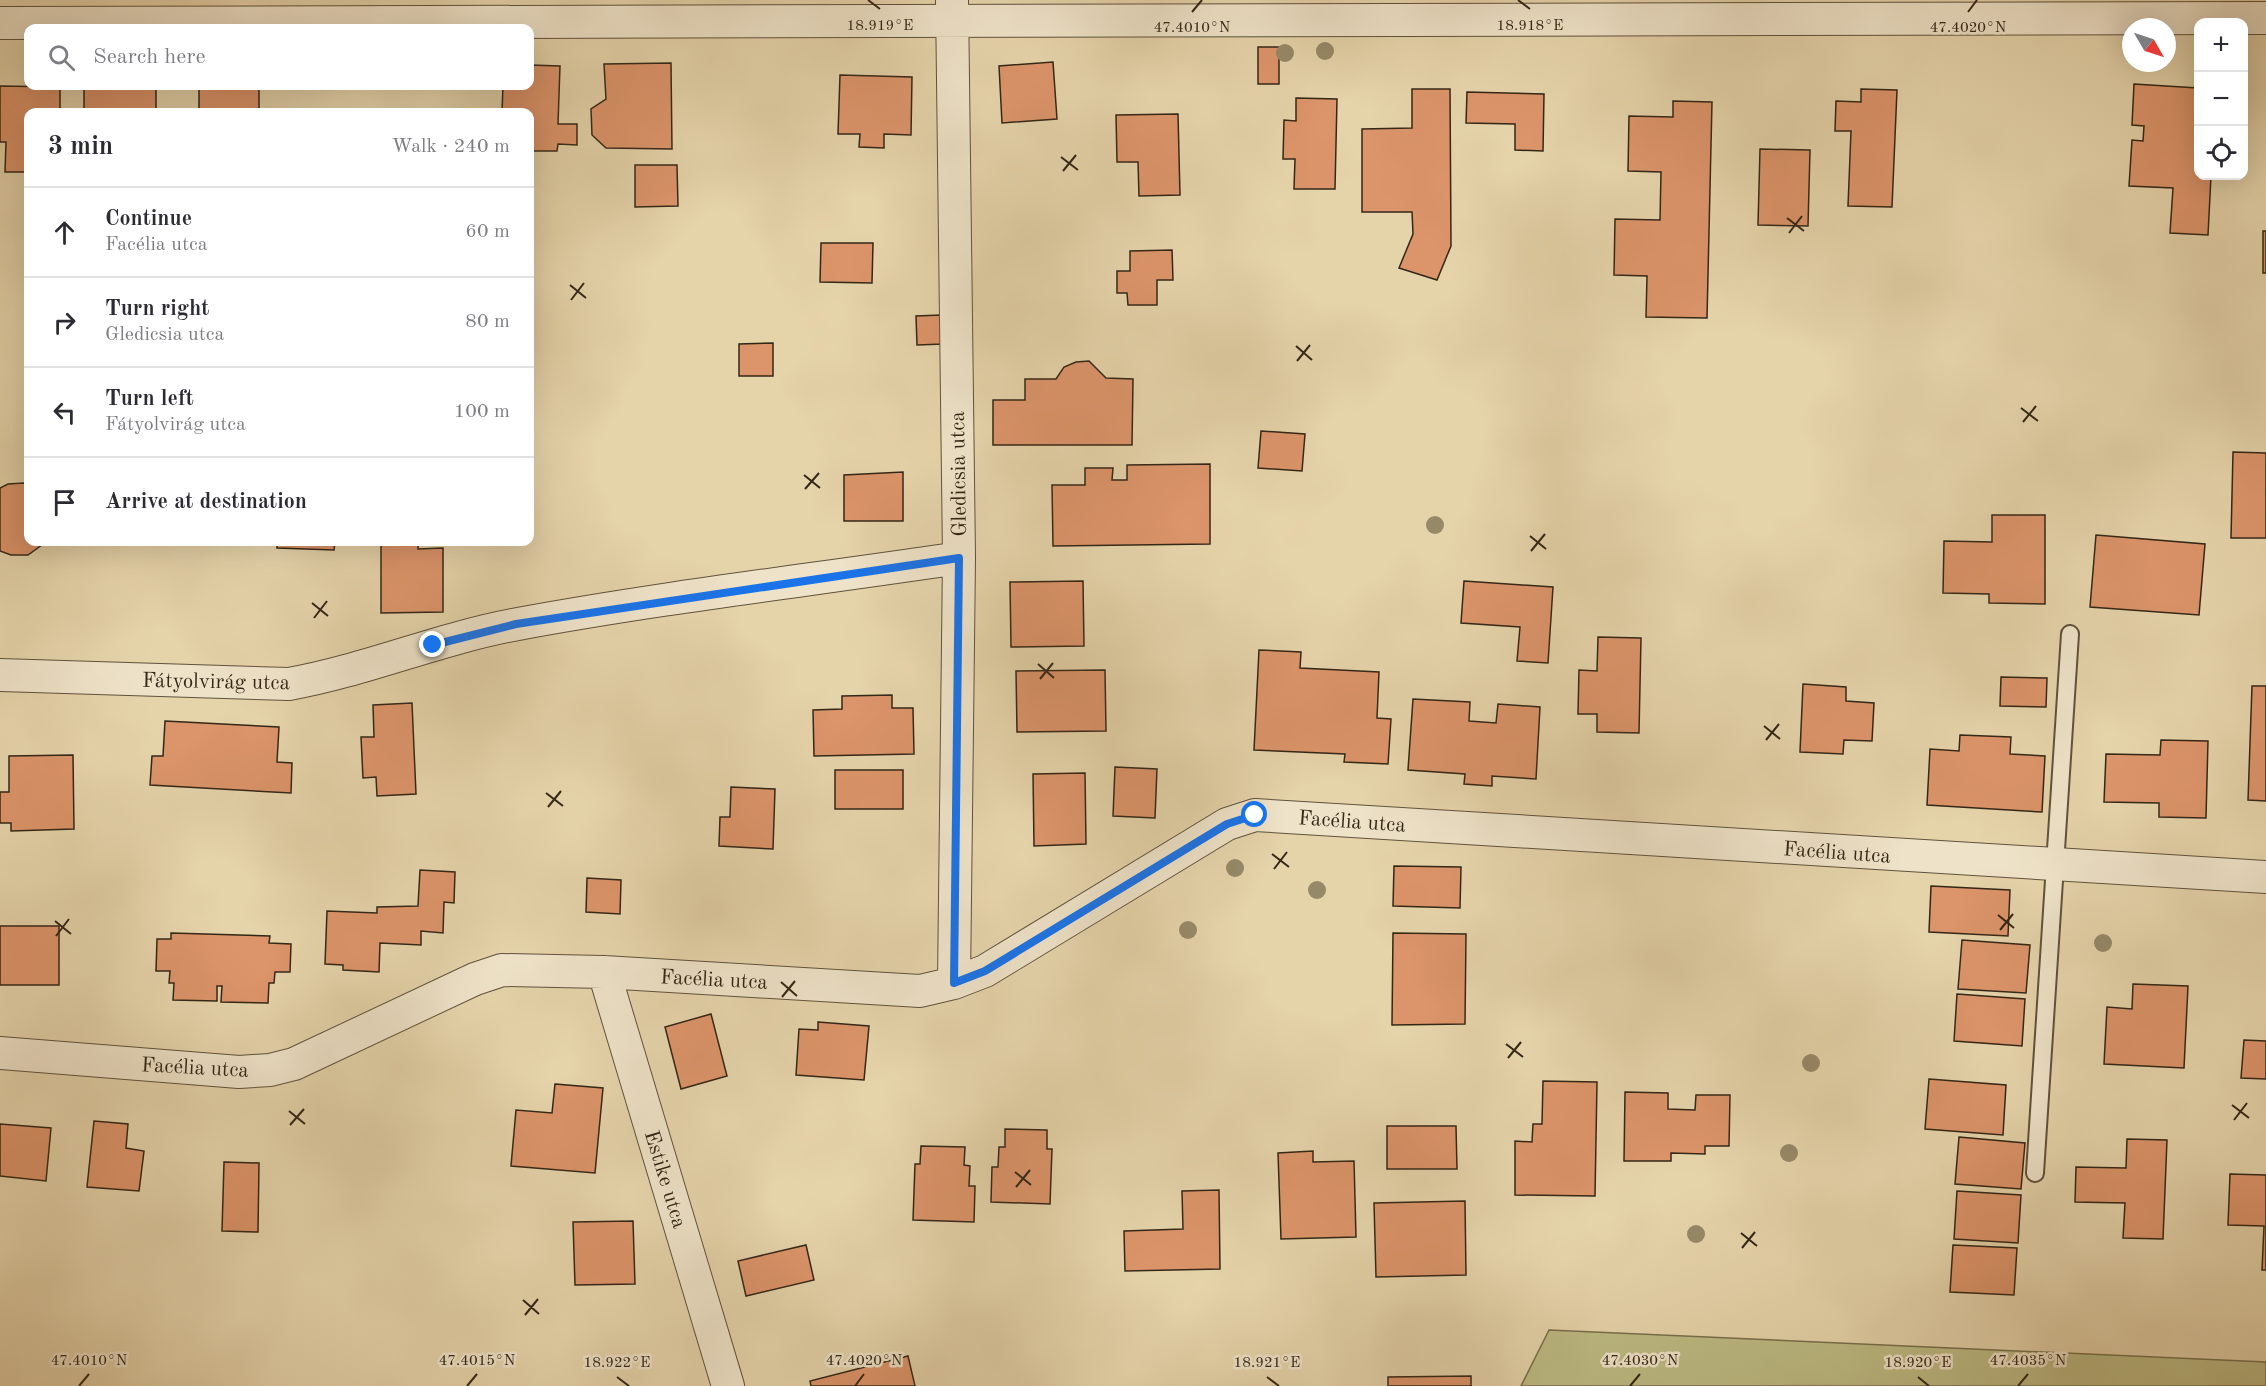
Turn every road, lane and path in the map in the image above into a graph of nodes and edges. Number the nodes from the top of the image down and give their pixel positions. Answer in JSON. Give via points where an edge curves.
{"nodes":[{"id":1,"x":952,"y":10,"type":"edge"},
{"id":2,"x":2266,"y":18,"type":"edge"},
{"id":3,"x":0,"y":23,"type":"edge"},
{"id":4,"x":959,"y":558,"type":"junction"},
{"id":5,"x":2070,"y":634,"type":"dead end"},
{"id":6,"x":0,"y":675,"type":"edge"},
{"id":7,"x":2056,"y":866,"type":"junction"},
{"id":8,"x":2266,"y":877,"type":"edge"},
{"id":9,"x":604,"y":972,"type":"junction"},
{"id":10,"x":954,"y":983,"type":"junction"},
{"id":11,"x":0,"y":1053,"type":"edge"},
{"id":12,"x":2035,"y":1173,"type":"dead end"},
{"id":13,"x":728,"y":1386,"type":"edge"}],
"edges":[{"from":1,"to":2,"type":"street"},
{"from":1,"to":3,"type":"street"},
{"from":1,"to":4,"type":"street","name":"Gledicsia utca"},
{"from":4,"to":6,"type":"street","name":"Fátyolvirág utca","via":[[516,624],[290,684]]},
{"from":4,"to":10,"type":"street","name":"Gledicsia utca"},
{"from":5,"to":7,"type":"lane"},
{"from":7,"to":8,"type":"street","name":"Facélia utca"},
{"from":7,"to":10,"type":"street","name":"Facélia utca","via":[[1255,815],[1227,824],[985,971]]},
{"from":7,"to":12,"type":"lane"},
{"from":9,"to":10,"type":"street","name":"Facélia utca","via":[[920,991]]},
{"from":9,"to":11,"type":"street","name":"Facélia utca","via":[[502,970],[294,1064],[270,1070],[239,1072]]},
{"from":9,"to":13,"type":"street","name":"Estike utca"}]}
